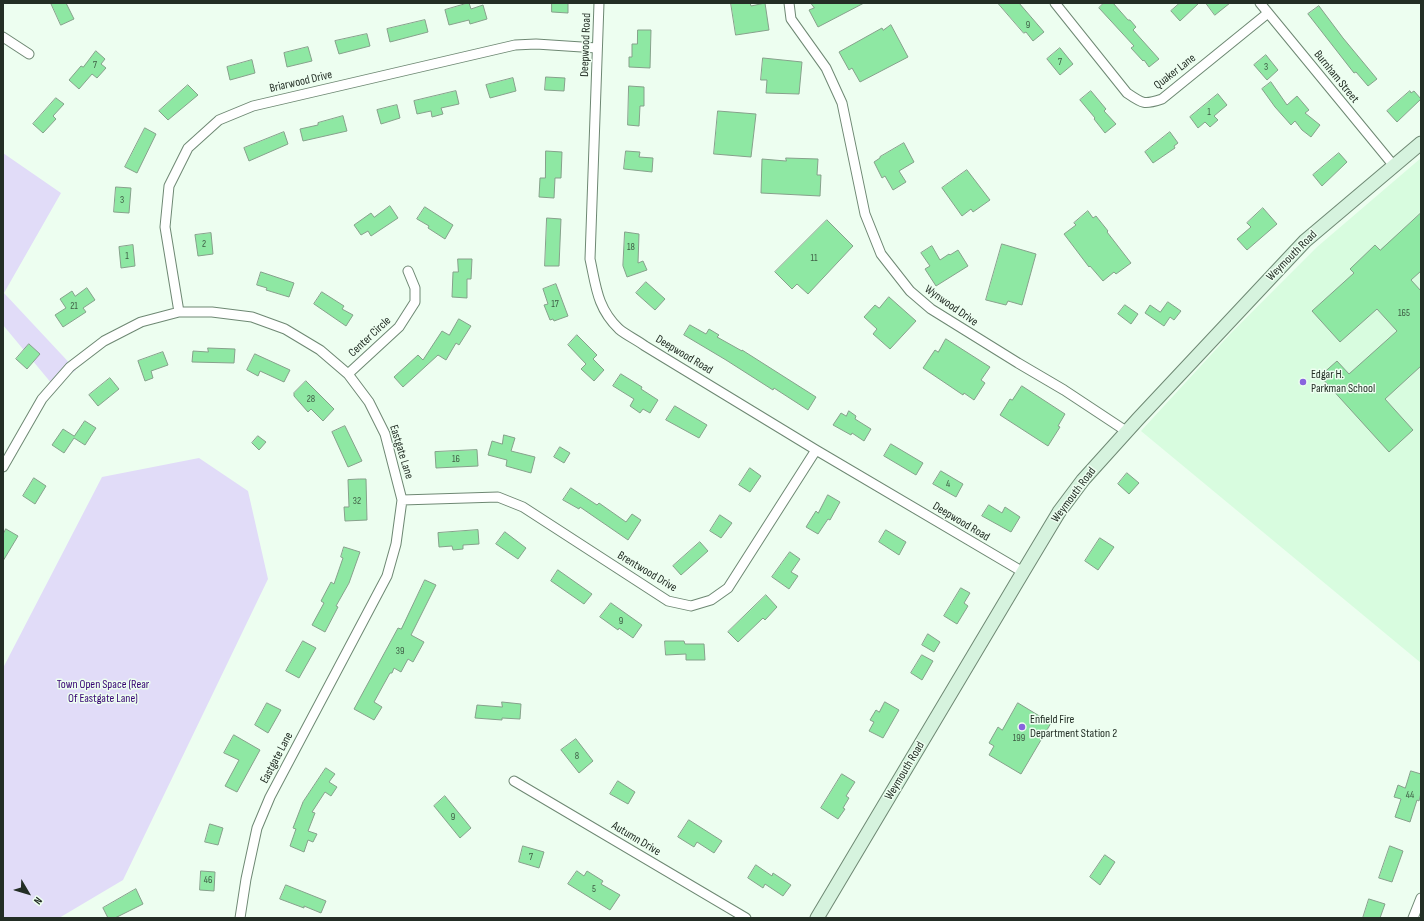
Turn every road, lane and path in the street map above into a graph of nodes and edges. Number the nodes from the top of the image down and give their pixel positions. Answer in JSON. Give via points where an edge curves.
{"nodes":[{"id":1,"x":599,"y":3,"type":"edge"},
{"id":2,"x":789,"y":3,"type":"edge"},
{"id":3,"x":1055,"y":3,"type":"edge"},
{"id":4,"x":1260,"y":3,"type":"edge"},
{"id":5,"x":1268,"y":13,"type":"junction"},
{"id":6,"x":3,"y":37,"type":"edge"},
{"id":7,"x":597,"y":48,"type":"junction"},
{"id":8,"x":30,"y":54,"type":"dead end"},
{"id":9,"x":1421,"y":143,"type":"edge"},
{"id":10,"x":1394,"y":166,"type":"junction"},
{"id":11,"x":408,"y":270,"type":"dead end"},
{"id":12,"x":179,"y":312,"type":"junction"},
{"id":13,"x":348,"y":374,"type":"junction"},
{"id":14,"x":1126,"y":431,"type":"junction"},
{"id":15,"x":816,"y":450,"type":"junction"},
{"id":16,"x":3,"y":467,"type":"edge"},
{"id":17,"x":402,"y":500,"type":"junction"},
{"id":18,"x":1023,"y":572,"type":"junction"},
{"id":19,"x":514,"y":781,"type":"dead end"},
{"id":20,"x":1421,"y":898,"type":"edge"},
{"id":21,"x":240,"y":918,"type":"edge"},
{"id":22,"x":746,"y":918,"type":"edge"},
{"id":23,"x":817,"y":918,"type":"edge"},
{"id":24,"x":1413,"y":918,"type":"edge"}],
"edges":[{"from":1,"to":7,"type":"street","name":"Deepwood Road"},
{"from":2,"to":14,"type":"street","name":"Wynwood Drive","via":[[791,19],[826,68],[842,103],[865,214],[881,254],[910,291],[931,309]]},
{"from":3,"to":5,"type":"street","name":"Quaker Lane","via":[[1127,93],[1147,104],[1162,99]]},
{"from":4,"to":5,"type":"street","name":"Burnham Street"},
{"from":5,"to":10,"type":"street","name":"Burnham Street"},
{"from":6,"to":8,"type":"street"},
{"from":7,"to":12,"type":"street","name":"Briarwood Drive","via":[[515,45],[253,106],[219,120],[188,148],[169,186],[165,227]]},
{"from":7,"to":15,"type":"street","name":"Deepwood Road","via":[[590,259],[598,298],[620,329]]},
{"from":9,"to":10,"type":"street","name":"Weymouth Road"},
{"from":10,"to":14,"type":"street","name":"Weymouth Road","via":[[1305,241]]},
{"from":11,"to":13,"type":"street","name":"Center Circle","via":[[415,288],[415,302],[399,327]]},
{"from":12,"to":13,"type":"street","name":"Eastgate Lane","via":[[212,312],[252,317],[285,329],[320,350]]},
{"from":12,"to":16,"type":"street","name":"Eastgate Lane","via":[[141,322],[104,341],[70,367],[42,399]]},
{"from":13,"to":17,"type":"street","name":"Eastgate Lane","via":[[369,402],[385,434]]},
{"from":14,"to":18,"type":"street","name":"Weymouth Road","via":[[1059,512]]},
{"from":15,"to":17,"type":"street","name":"Brentwood Drive","via":[[728,588],[711,600],[691,606],[668,601],[523,507],[498,497]]},
{"from":15,"to":18,"type":"street","name":"Deepwood Road"},
{"from":17,"to":21,"type":"street","name":"Eastgate Lane","via":[[396,544],[387,576],[270,797],[257,828]]},
{"from":18,"to":23,"type":"street","name":"Weymouth Road"},
{"from":19,"to":22,"type":"street","name":"Autumn Drive"},
{"from":20,"to":24,"type":"street"}]}
